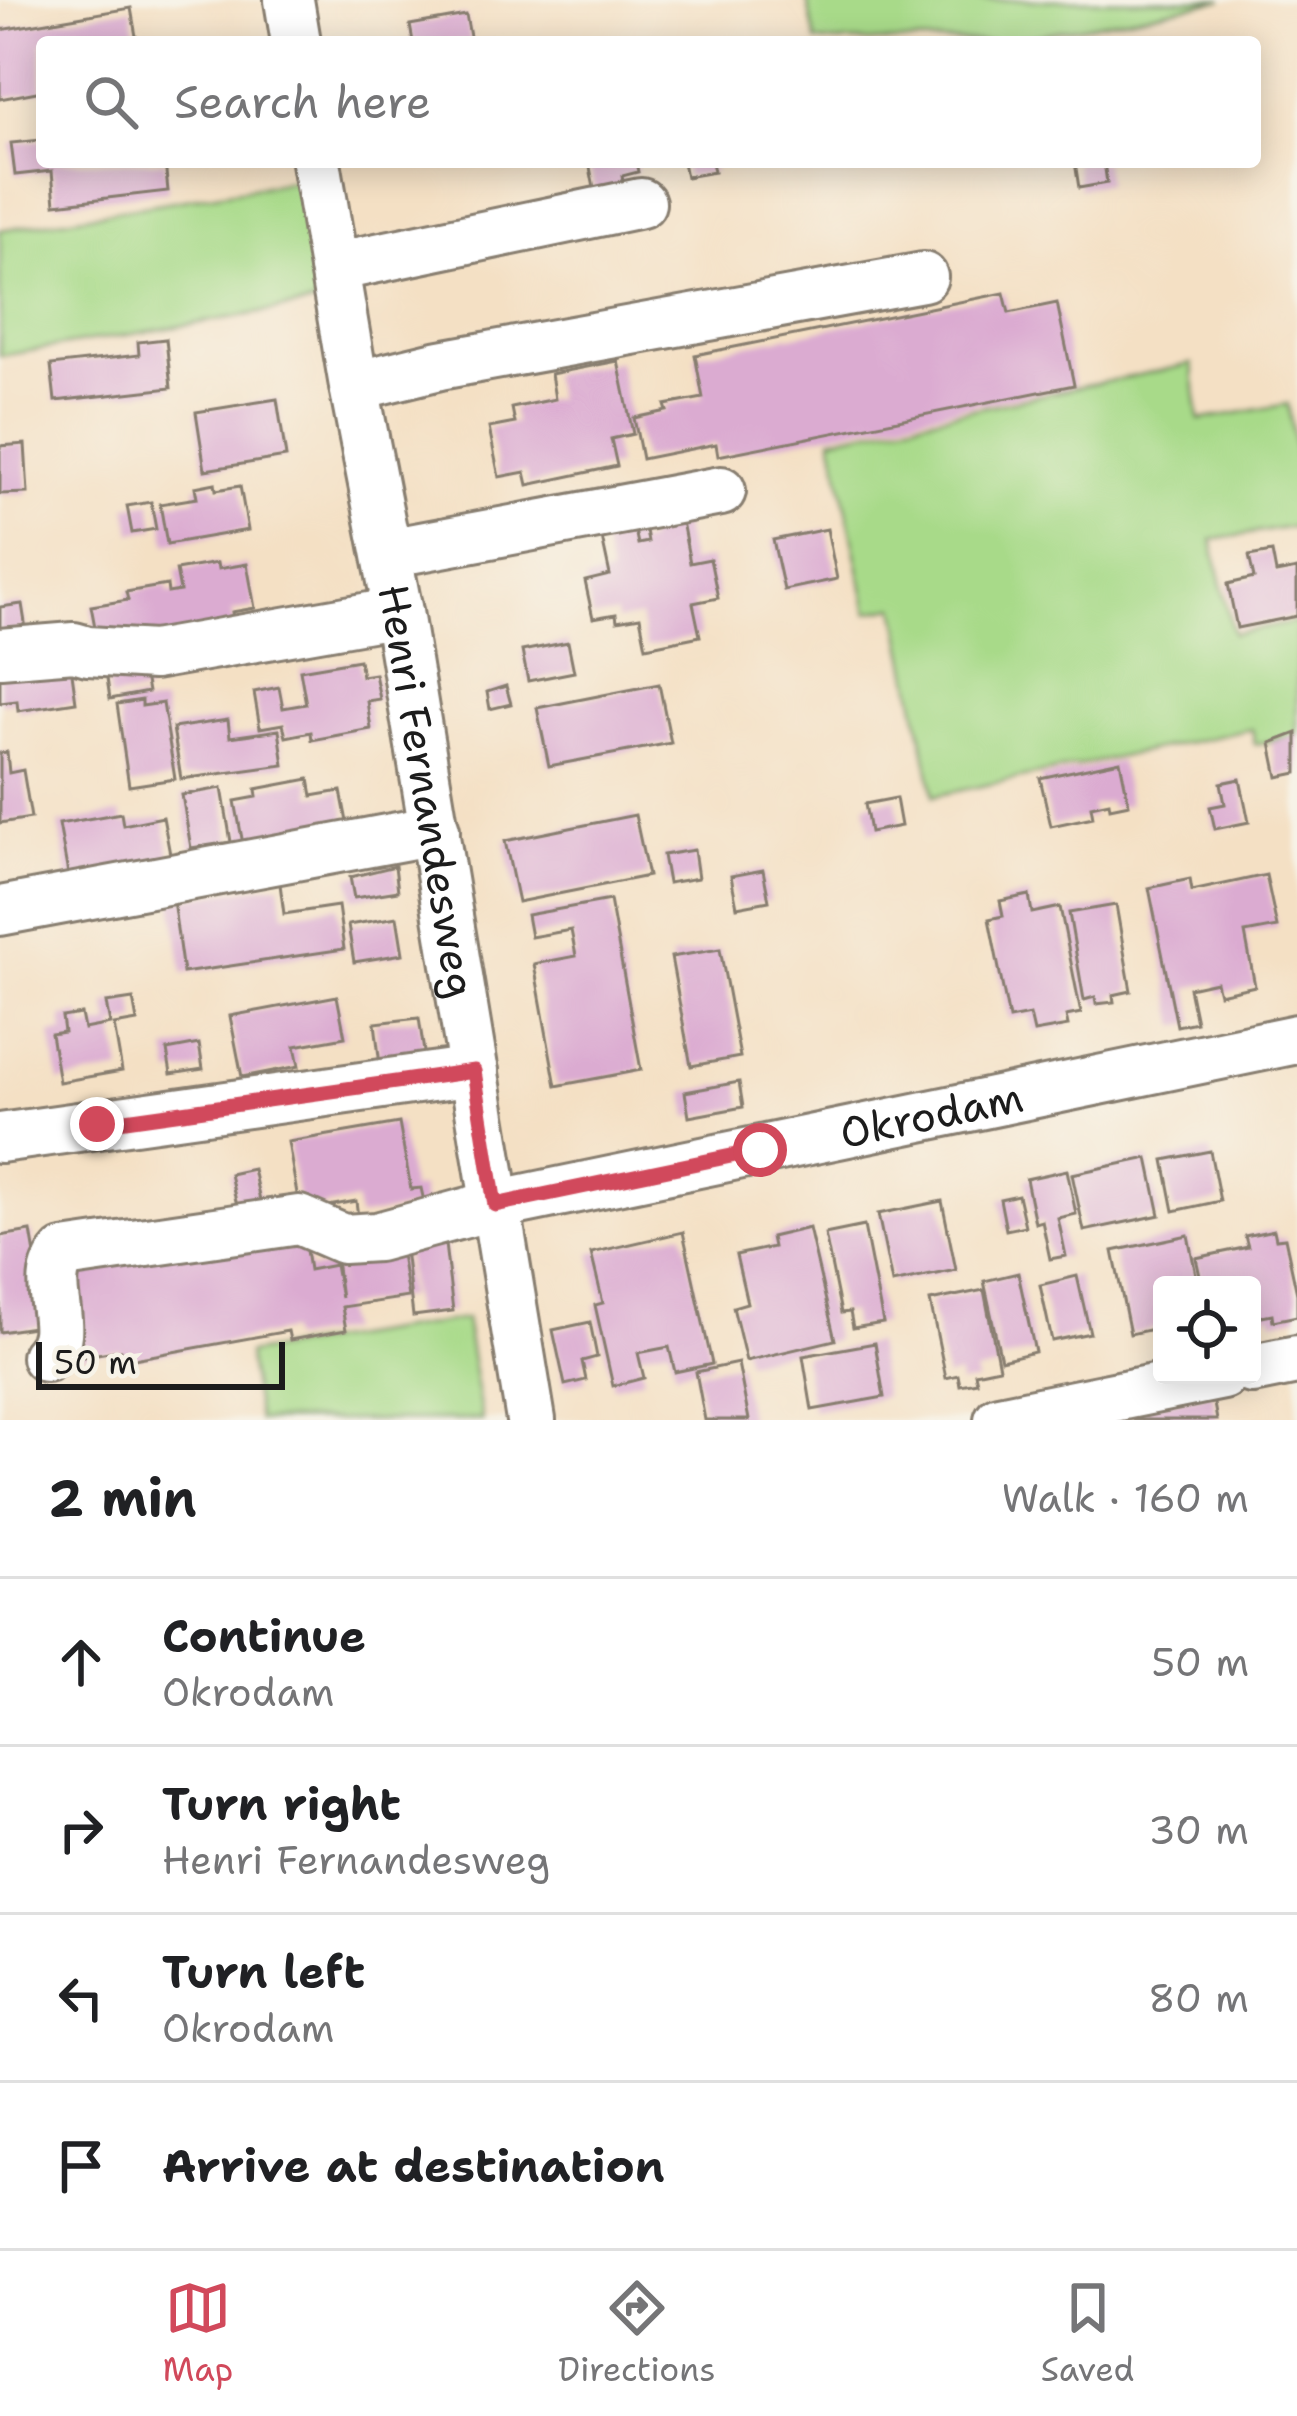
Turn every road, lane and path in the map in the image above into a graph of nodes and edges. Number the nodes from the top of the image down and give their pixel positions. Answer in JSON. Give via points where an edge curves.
{"nodes":[{"id":1,"x":289,"y":0,"type":"edge"},
{"id":2,"x":295,"y":36,"type":"edge"},
{"id":3,"x":317,"y":168,"type":"edge"},
{"id":4,"x":641,"y":203,"type":"dead end"},
{"id":5,"x":334,"y":267,"type":"junction"},
{"id":6,"x":923,"y":277,"type":"dead end"},
{"id":7,"x":354,"y":386,"type":"junction"},
{"id":8,"x":721,"y":491,"type":"dead end"},
{"id":9,"x":388,"y":554,"type":"junction"},
{"id":10,"x":398,"y":612,"type":"junction"},
{"id":11,"x":0,"y":652,"type":"edge"},
{"id":12,"x":435,"y":830,"type":"junction"},
{"id":13,"x":0,"y":911,"type":"edge"},
{"id":14,"x":1297,"y":1039,"type":"edge"},
{"id":15,"x":474,"y":1071,"type":"junction"},
{"id":16,"x":0,"y":1138,"type":"edge"},
{"id":17,"x":495,"y":1205,"type":"junction"},
{"id":18,"x":46,"y":1357,"type":"dead end"},
{"id":19,"x":1297,"y":1360,"type":"edge"},
{"id":20,"x":1261,"y":1367,"type":"edge"},
{"id":21,"x":1178,"y":1384,"type":"edge"},
{"id":22,"x":531,"y":1420,"type":"edge"},
{"id":23,"x":998,"y":1420,"type":"edge"}],
"edges":[{"from":1,"to":2,"type":"street"},
{"from":3,"to":5,"type":"street","name":"Henri Fernandesweg"},
{"from":4,"to":5,"type":"street"},
{"from":5,"to":7,"type":"street","name":"Henri Fernandesweg"},
{"from":6,"to":7,"type":"street"},
{"from":7,"to":9,"type":"street","name":"Henri Fernandesweg"},
{"from":8,"to":9,"type":"street"},
{"from":9,"to":10,"type":"street","name":"Henri Fernandesweg"},
{"from":10,"to":11,"type":"street","via":[[154,656],[74,646]]},
{"from":10,"to":12,"type":"street","name":"Henri Fernandesweg"},
{"from":12,"to":13,"type":"street"},
{"from":12,"to":15,"type":"street","name":"Henri Fernandesweg"},
{"from":14,"to":17,"type":"street","name":"Okrodam"},
{"from":15,"to":16,"type":"street"},
{"from":15,"to":17,"type":"street","name":"Henri Fernandesweg"},
{"from":17,"to":18,"type":"street","name":"Okrodam","via":[[377,1237],[343,1239],[299,1220],[64,1254],[51,1275],[58,1337]]},
{"from":17,"to":22,"type":"street","name":"Henri Fernandesweg"},
{"from":19,"to":20,"type":"street"},
{"from":21,"to":23,"type":"street"}]}
